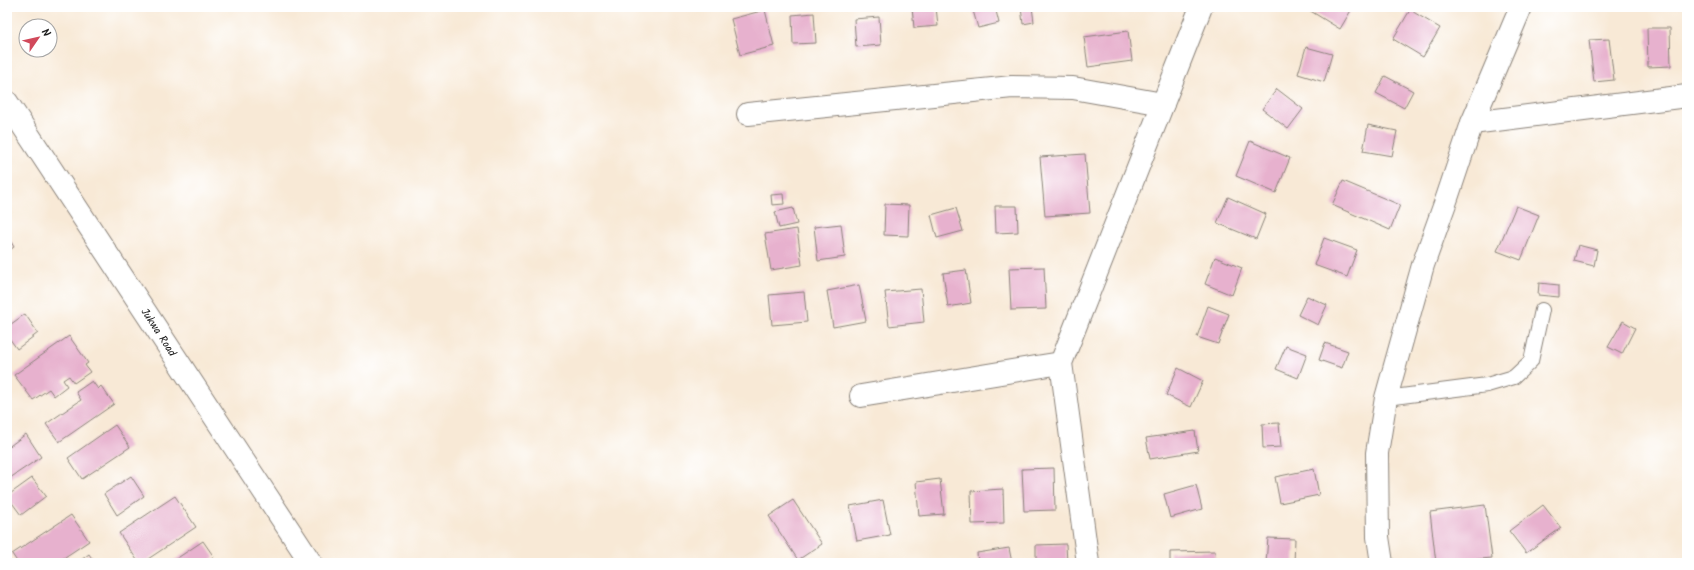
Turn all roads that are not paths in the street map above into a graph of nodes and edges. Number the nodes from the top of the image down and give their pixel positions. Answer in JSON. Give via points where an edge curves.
{"nodes":[{"id":1,"x":1201,"y":7,"type":"edge"},
{"id":2,"x":1521,"y":7,"type":"edge"},
{"id":3,"x":1687,"y":96,"type":"edge"},
{"id":4,"x":7,"y":102,"type":"edge"},
{"id":5,"x":1163,"y":104,"type":"junction"},
{"id":6,"x":748,"y":114,"type":"dead end"},
{"id":7,"x":1472,"y":123,"type":"junction"},
{"id":8,"x":1542,"y":310,"type":"dead end"},
{"id":9,"x":1061,"y":363,"type":"junction"},
{"id":10,"x":861,"y":396,"type":"dead end"},
{"id":11,"x":1386,"y":398,"type":"junction"},
{"id":12,"x":311,"y":563,"type":"edge"},
{"id":13,"x":1088,"y":563,"type":"edge"},
{"id":14,"x":1382,"y":563,"type":"edge"}],
"edges":[{"from":1,"to":5,"type":"street"},
{"from":2,"to":7,"type":"street"},
{"from":3,"to":7,"type":"street"},
{"from":4,"to":12,"type":"street","name":"Jukwa Road"},
{"from":5,"to":6,"type":"street","via":[[1073,88],[1012,87]]},
{"from":5,"to":9,"type":"street"},
{"from":7,"to":11,"type":"street","via":[[1423,265]]},
{"from":8,"to":11,"type":"lane","via":[[1531,361],[1514,377],[1487,385]]},
{"from":9,"to":10,"type":"street"},
{"from":9,"to":13,"type":"street"},
{"from":11,"to":14,"type":"street","via":[[1377,454],[1378,537]]}]}
